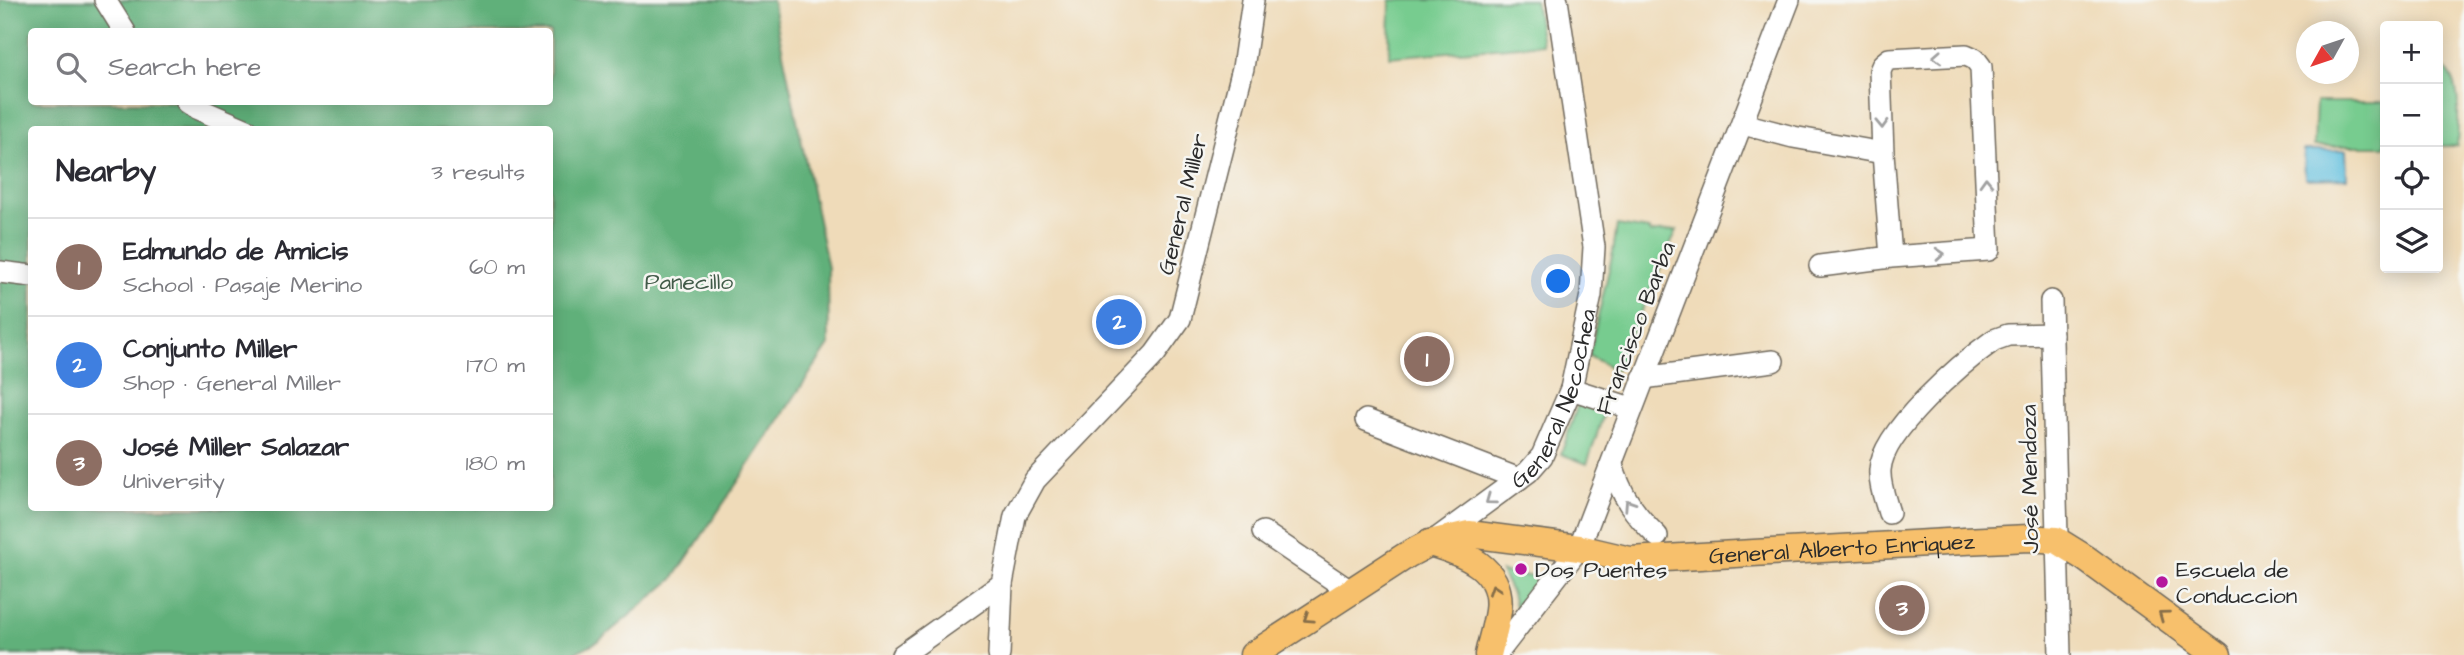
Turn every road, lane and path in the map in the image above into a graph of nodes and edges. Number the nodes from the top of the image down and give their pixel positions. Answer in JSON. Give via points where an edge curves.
{"nodes":[{"id":1,"x":105,"y":0,"type":"edge"},
{"id":2,"x":1253,"y":0,"type":"edge"},
{"id":3,"x":1557,"y":0,"type":"edge"},
{"id":4,"x":1788,"y":0,"type":"edge"},
{"id":5,"x":122,"y":28,"type":"edge"},
{"id":6,"x":192,"y":105,"type":"edge"},
{"id":7,"x":1742,"y":124,"type":"junction"},
{"id":8,"x":238,"y":126,"type":"edge"},
{"id":9,"x":1883,"y":153,"type":"junction"},
{"id":10,"x":1891,"y":257,"type":"junction"},
{"id":11,"x":1820,"y":266,"type":"dead end"},
{"id":12,"x":0,"y":272,"type":"edge"},
{"id":13,"x":28,"y":276,"type":"edge"},
{"id":14,"x":2051,"y":301,"type":"dead end"},
{"id":15,"x":2052,"y":334,"type":"junction"},
{"id":16,"x":1773,"y":361,"type":"dead end"},
{"id":17,"x":1643,"y":378,"type":"junction"},
{"id":18,"x":1571,"y":389,"type":"junction"},
{"id":19,"x":1631,"y":408,"type":"junction"},
{"id":20,"x":1366,"y":420,"type":"dead end"},
{"id":21,"x":1612,"y":465,"type":"junction"},
{"id":22,"x":1519,"y":479,"type":"junction"},
{"id":23,"x":1889,"y":513,"type":"dead end"},
{"id":24,"x":1263,"y":532,"type":"dead end"},
{"id":25,"x":1657,"y":536,"type":"dead end"},
{"id":26,"x":2056,"y":540,"type":"junction"},
{"id":27,"x":1430,"y":543,"type":"junction"},
{"id":28,"x":1579,"y":548,"type":"junction"},
{"id":29,"x":1002,"y":584,"type":"junction"},
{"id":30,"x":1350,"y":591,"type":"junction"},
{"id":31,"x":902,"y":655,"type":"edge"},
{"id":32,"x":999,"y":655,"type":"edge"},
{"id":33,"x":1253,"y":655,"type":"edge"},
{"id":34,"x":1488,"y":655,"type":"edge"},
{"id":35,"x":1496,"y":655,"type":"edge"},
{"id":36,"x":2060,"y":655,"type":"edge"},
{"id":37,"x":2218,"y":655,"type":"edge"}],
"edges":[{"from":1,"to":5,"type":"street"},
{"from":2,"to":29,"type":"street","name":"General Miller","via":[[1243,68],[1180,319],[1155,354],[1035,480],[1015,516]]},
{"from":3,"to":18,"type":"street","name":"General Necochea","via":[[1594,247],[1591,295]]},
{"from":4,"to":7,"type":"street","name":"Francisco Barba"},
{"from":6,"to":8,"type":"street"},
{"from":7,"to":9,"type":"street"},
{"from":7,"to":17,"type":"street","name":"Francisco Barba"},
{"from":9,"to":10,"type":"street"},
{"from":10,"to":9,"type":"street","one_way":true,"via":[[1989,250],[1981,67],[1975,60],[1966,55],[1889,59],[1883,64]]},
{"from":10,"to":11,"type":"street"},
{"from":12,"to":13,"type":"street"},
{"from":14,"to":15,"type":"street","name":"José Mendoza"},
{"from":15,"to":23,"type":"street","via":[[2008,335],[1994,340],[1910,416],[1880,468]]},
{"from":15,"to":26,"type":"street","name":"José Mendoza"},
{"from":16,"to":17,"type":"street"},
{"from":17,"to":19,"type":"street","name":"Francisco Barba"},
{"from":18,"to":19,"type":"street"},
{"from":18,"to":22,"type":"street","name":"General Necochea","via":[[1542,456]]},
{"from":19,"to":21,"type":"street","name":"Francisco Barba"},
{"from":20,"to":22,"type":"street"},
{"from":25,"to":21,"type":"street","one_way":true,"via":[[1625,500]]},
{"from":21,"to":28,"type":"street","name":"Francisco Barba"},
{"from":22,"to":27,"type":"street","name":"General Necochea","one_way":true},
{"from":24,"to":30,"type":"street"},
{"from":26,"to":28,"type":"main road","name":"General Alberto Enriquez","via":[[1630,559]]},
{"from":26,"to":36,"type":"street","name":"José Mendoza"},
{"from":37,"to":26,"type":"main road","name":"General Alberto Enriquez","one_way":true},
{"from":27,"to":28,"type":"main road","name":"General Alberto Enriquez","via":[[1469,534]]},
{"from":27,"to":30,"type":"main road","name":"General Necochea"},
{"from":34,"to":27,"type":"main road","one_way":true,"via":[[1499,610],[1497,589],[1474,559]]},
{"from":28,"to":35,"type":"street","name":"Francisco Barba"},
{"from":29,"to":31,"type":"street"},
{"from":29,"to":32,"type":"street","name":"General Miller"},
{"from":30,"to":33,"type":"main road","name":"General Necochea","one_way":true}]}
